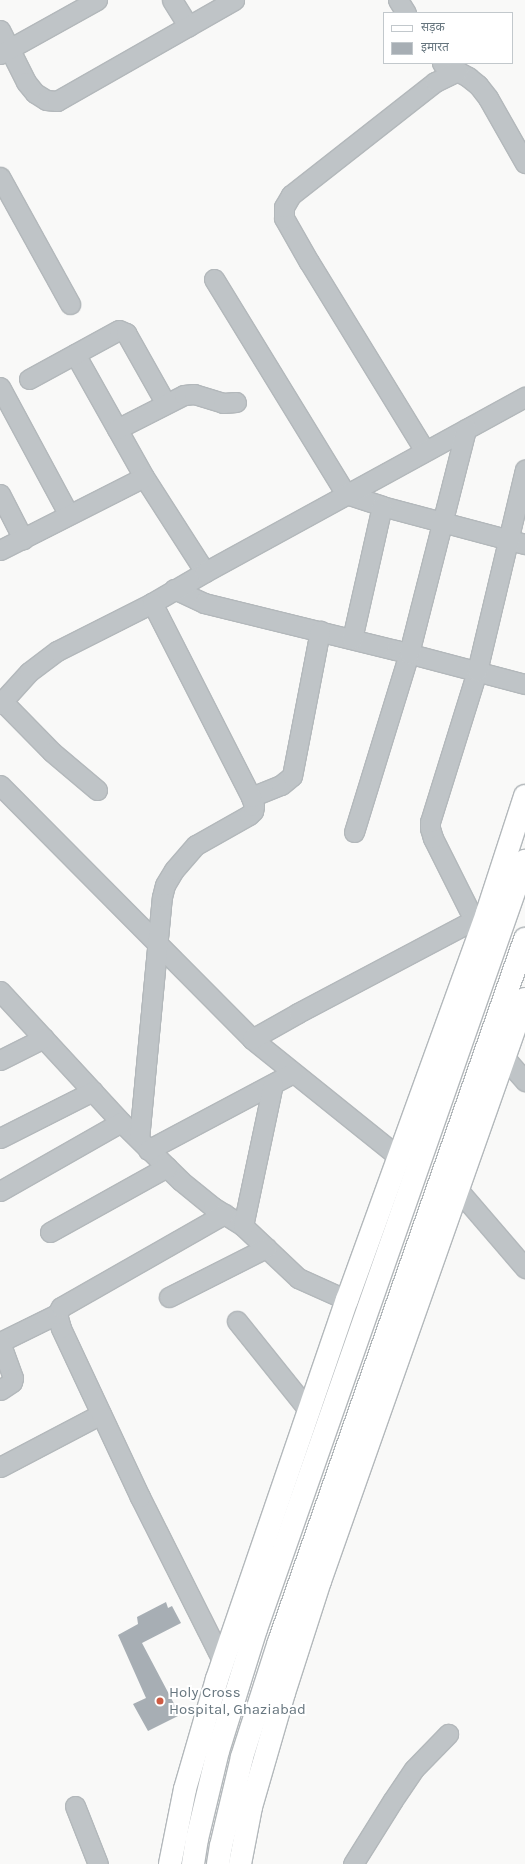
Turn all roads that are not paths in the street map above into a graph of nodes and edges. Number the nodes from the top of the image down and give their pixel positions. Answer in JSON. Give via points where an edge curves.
{"nodes":[{"id":1,"x":97,"y":0,"type":"edge"},
{"id":2,"x":172,"y":0,"type":"edge"},
{"id":3,"x":234,"y":0,"type":"edge"},
{"id":4,"x":398,"y":0,"type":"edge"},
{"id":5,"x":405,"y":12,"type":"edge"},
{"id":6,"x":188,"y":26,"type":"junction"},
{"id":7,"x":0,"y":30,"type":"edge"},
{"id":8,"x":5,"y":51,"type":"edge"},
{"id":9,"x":450,"y":67,"type":"edge"},
{"id":10,"x":525,"y":163,"type":"edge"},
{"id":11,"x":0,"y":177,"type":"edge"},
{"id":12,"x":214,"y":279,"type":"dead end"},
{"id":13,"x":70,"y":304,"type":"dead end"},
{"id":14,"x":75,"y":354,"type":"junction"},
{"id":15,"x":29,"y":379,"type":"dead end"},
{"id":16,"x":0,"y":387,"type":"edge"},
{"id":17,"x":525,"y":397,"type":"edge"},
{"id":18,"x":236,"y":402,"type":"dead end"},
{"id":19,"x":166,"y":404,"type":"junction"},
{"id":20,"x":117,"y":429,"type":"junction"},
{"id":21,"x":466,"y":429,"type":"junction"},
{"id":22,"x":425,"y":451,"type":"junction"},
{"id":23,"x":525,"y":470,"type":"edge"},
{"id":24,"x":144,"y":477,"type":"junction"},
{"id":25,"x":0,"y":494,"type":"edge"},
{"id":26,"x":346,"y":494,"type":"junction"},
{"id":27,"x":382,"y":506,"type":"junction"},
{"id":28,"x":69,"y":515,"type":"junction"},
{"id":29,"x":443,"y":522,"type":"junction"},
{"id":30,"x":23,"y":538,"type":"junction"},
{"id":31,"x":517,"y":542,"type":"edge"},
{"id":32,"x":0,"y":550,"type":"edge"},
{"id":33,"x":205,"y":572,"type":"junction"},
{"id":34,"x":174,"y":589,"type":"junction"},
{"id":35,"x":152,"y":603,"type":"junction"},
{"id":36,"x":320,"y":631,"type":"junction"},
{"id":37,"x":352,"y":639,"type":"junction"},
{"id":38,"x":409,"y":653,"type":"junction"},
{"id":39,"x":477,"y":671,"type":"junction"},
{"id":40,"x":525,"y":684,"type":"edge"},
{"id":41,"x":1,"y":703,"type":"edge"},
{"id":42,"x":0,"y":785,"type":"edge"},
{"id":43,"x":97,"y":790,"type":"dead end"},
{"id":44,"x":525,"y":796,"type":"edge"},
{"id":45,"x":251,"y":797,"type":"junction"},
{"id":46,"x":354,"y":832,"type":"dead end"},
{"id":47,"x":525,"y":861,"type":"edge"},
{"id":48,"x":480,"y":916,"type":"junction"},
{"id":49,"x":525,"y":939,"type":"edge"},
{"id":50,"x":157,"y":944,"type":"junction"},
{"id":51,"x":0,"y":991,"type":"edge"},
{"id":52,"x":525,"y":999,"type":"edge"},
{"id":53,"x":44,"y":1038,"type":"junction"},
{"id":54,"x":252,"y":1039,"type":"junction"},
{"id":55,"x":504,"y":1057,"type":"junction"},
{"id":56,"x":0,"y":1060,"type":"edge"},
{"id":57,"x":293,"y":1073,"type":"junction"},
{"id":58,"x":525,"y":1081,"type":"edge"},
{"id":59,"x":273,"y":1084,"type":"junction"},
{"id":60,"x":93,"y":1091,"type":"junction"},
{"id":61,"x":121,"y":1122,"type":"junction"},
{"id":62,"x":0,"y":1138,"type":"edge"},
{"id":63,"x":143,"y":1144,"type":"junction"},
{"id":64,"x":399,"y":1157,"type":"junction"},
{"id":65,"x":167,"y":1167,"type":"junction"},
{"id":66,"x":458,"y":1190,"type":"junction"},
{"id":67,"x":0,"y":1191,"type":"edge"},
{"id":68,"x":224,"y":1214,"type":"junction"},
{"id":69,"x":243,"y":1226,"type":"junction"},
{"id":70,"x":50,"y":1232,"type":"dead end"},
{"id":71,"x":266,"y":1248,"type":"junction"},
{"id":72,"x":525,"y":1268,"type":"edge"},
{"id":73,"x":169,"y":1297,"type":"dead end"},
{"id":74,"x":347,"y":1300,"type":"junction"},
{"id":75,"x":57,"y":1314,"type":"junction"},
{"id":76,"x":236,"y":1321,"type":"dead end"},
{"id":77,"x":0,"y":1342,"type":"edge"},
{"id":78,"x":0,"y":1390,"type":"edge"},
{"id":79,"x":309,"y":1411,"type":"junction"},
{"id":80,"x":101,"y":1414,"type":"junction"},
{"id":81,"x":0,"y":1467,"type":"edge"},
{"id":82,"x":223,"y":1662,"type":"junction"},
{"id":83,"x":448,"y":1734,"type":"dead end"},
{"id":84,"x":75,"y":1806,"type":"dead end"},
{"id":85,"x":98,"y":1864,"type":"edge"},
{"id":86,"x":170,"y":1864,"type":"edge"},
{"id":87,"x":193,"y":1864,"type":"edge"},
{"id":88,"x":218,"y":1864,"type":"edge"},
{"id":89,"x":240,"y":1864,"type":"edge"},
{"id":90,"x":353,"y":1864,"type":"edge"}],
"edges":[{"from":1,"to":8,"type":"street"},
{"from":2,"to":6,"type":"street"},
{"from":3,"to":6,"type":"street"},
{"from":4,"to":5,"type":"street"},
{"from":6,"to":8,"type":"street","via":[[57,102],[46,100],[35,93]]},
{"from":7,"to":8,"type":"street"},
{"from":9,"to":10,"type":"street","via":[[478,85]]},
{"from":9,"to":22,"type":"street","via":[[435,82],[291,195],[284,207],[284,218],[309,262]]},
{"from":11,"to":13,"type":"street"},
{"from":12,"to":26,"type":"street"},
{"from":14,"to":15,"type":"street"},
{"from":14,"to":19,"type":"street","via":[[114,331],[126,333]]},
{"from":14,"to":20,"type":"street"},
{"from":16,"to":28,"type":"street"},
{"from":17,"to":21,"type":"street"},
{"from":18,"to":19,"type":"street","via":[[223,403],[188,394]]},
{"from":19,"to":20,"type":"street"},
{"from":20,"to":24,"type":"street"},
{"from":21,"to":22,"type":"street"},
{"from":21,"to":29,"type":"street"},
{"from":22,"to":26,"type":"street"},
{"from":23,"to":31,"type":"street"},
{"from":24,"to":28,"type":"street"},
{"from":24,"to":33,"type":"street"},
{"from":25,"to":30,"type":"street"},
{"from":26,"to":27,"type":"street"},
{"from":26,"to":33,"type":"street"},
{"from":27,"to":29,"type":"street"},
{"from":27,"to":37,"type":"street"},
{"from":28,"to":30,"type":"street"},
{"from":29,"to":31,"type":"street"},
{"from":29,"to":38,"type":"street"},
{"from":30,"to":32,"type":"street"},
{"from":31,"to":39,"type":"street"},
{"from":33,"to":34,"type":"street"},
{"from":34,"to":35,"type":"street"},
{"from":34,"to":36,"type":"street","via":[[204,603]]},
{"from":35,"to":41,"type":"street","via":[[47,657],[29,672]]},
{"from":35,"to":45,"type":"street"},
{"from":36,"to":37,"type":"street"},
{"from":36,"to":45,"type":"street","via":[[292,776],[281,785]]},
{"from":37,"to":38,"type":"street"},
{"from":38,"to":39,"type":"street"},
{"from":38,"to":46,"type":"street"},
{"from":39,"to":40,"type":"street"},
{"from":39,"to":48,"type":"street","via":[[432,811],[430,828]]},
{"from":41,"to":43,"type":"street","via":[[52,752]]},
{"from":42,"to":50,"type":"street"},
{"from":44,"to":48,"type":"main road"},
{"from":45,"to":50,"type":"street","via":[[254,806],[249,815],[196,845],[168,878],[162,897]]},
{"from":47,"to":87,"type":"main road","via":[[256,1629],[218,1751]]},
{"from":48,"to":54,"type":"street"},
{"from":48,"to":64,"type":"main road"},
{"from":49,"to":88,"type":"main road","via":[[278,1642],[242,1757]]},
{"from":50,"to":54,"type":"street"},
{"from":50,"to":63,"type":"street"},
{"from":51,"to":53,"type":"street"},
{"from":52,"to":55,"type":"main road"},
{"from":53,"to":56,"type":"street"},
{"from":53,"to":60,"type":"street"},
{"from":54,"to":57,"type":"street"},
{"from":55,"to":58,"type":"street"},
{"from":55,"to":66,"type":"main road"},
{"from":57,"to":59,"type":"street"},
{"from":57,"to":64,"type":"street"},
{"from":59,"to":63,"type":"street"},
{"from":59,"to":69,"type":"street"},
{"from":60,"to":61,"type":"street"},
{"from":60,"to":62,"type":"street"},
{"from":61,"to":63,"type":"street"},
{"from":61,"to":67,"type":"street"},
{"from":63,"to":65,"type":"street"},
{"from":64,"to":74,"type":"main road"},
{"from":65,"to":68,"type":"street"},
{"from":65,"to":70,"type":"street"},
{"from":66,"to":72,"type":"street"},
{"from":66,"to":89,"type":"main road","via":[[284,1692],[251,1808]]},
{"from":68,"to":69,"type":"street"},
{"from":68,"to":75,"type":"street","via":[[61,1307]]},
{"from":69,"to":71,"type":"street"},
{"from":71,"to":73,"type":"street"},
{"from":71,"to":74,"type":"street","via":[[298,1278]]},
{"from":74,"to":79,"type":"main road"},
{"from":75,"to":77,"type":"street"},
{"from":75,"to":80,"type":"street"},
{"from":76,"to":79,"type":"street"},
{"from":77,"to":78,"type":"street","via":[[12,1378],[12,1382]]},
{"from":79,"to":82,"type":"main road"},
{"from":80,"to":81,"type":"street"},
{"from":80,"to":82,"type":"street"},
{"from":82,"to":86,"type":"main road","via":[[185,1789]]},
{"from":83,"to":90,"type":"street","via":[[414,1769]]},
{"from":84,"to":85,"type":"street"}]}
